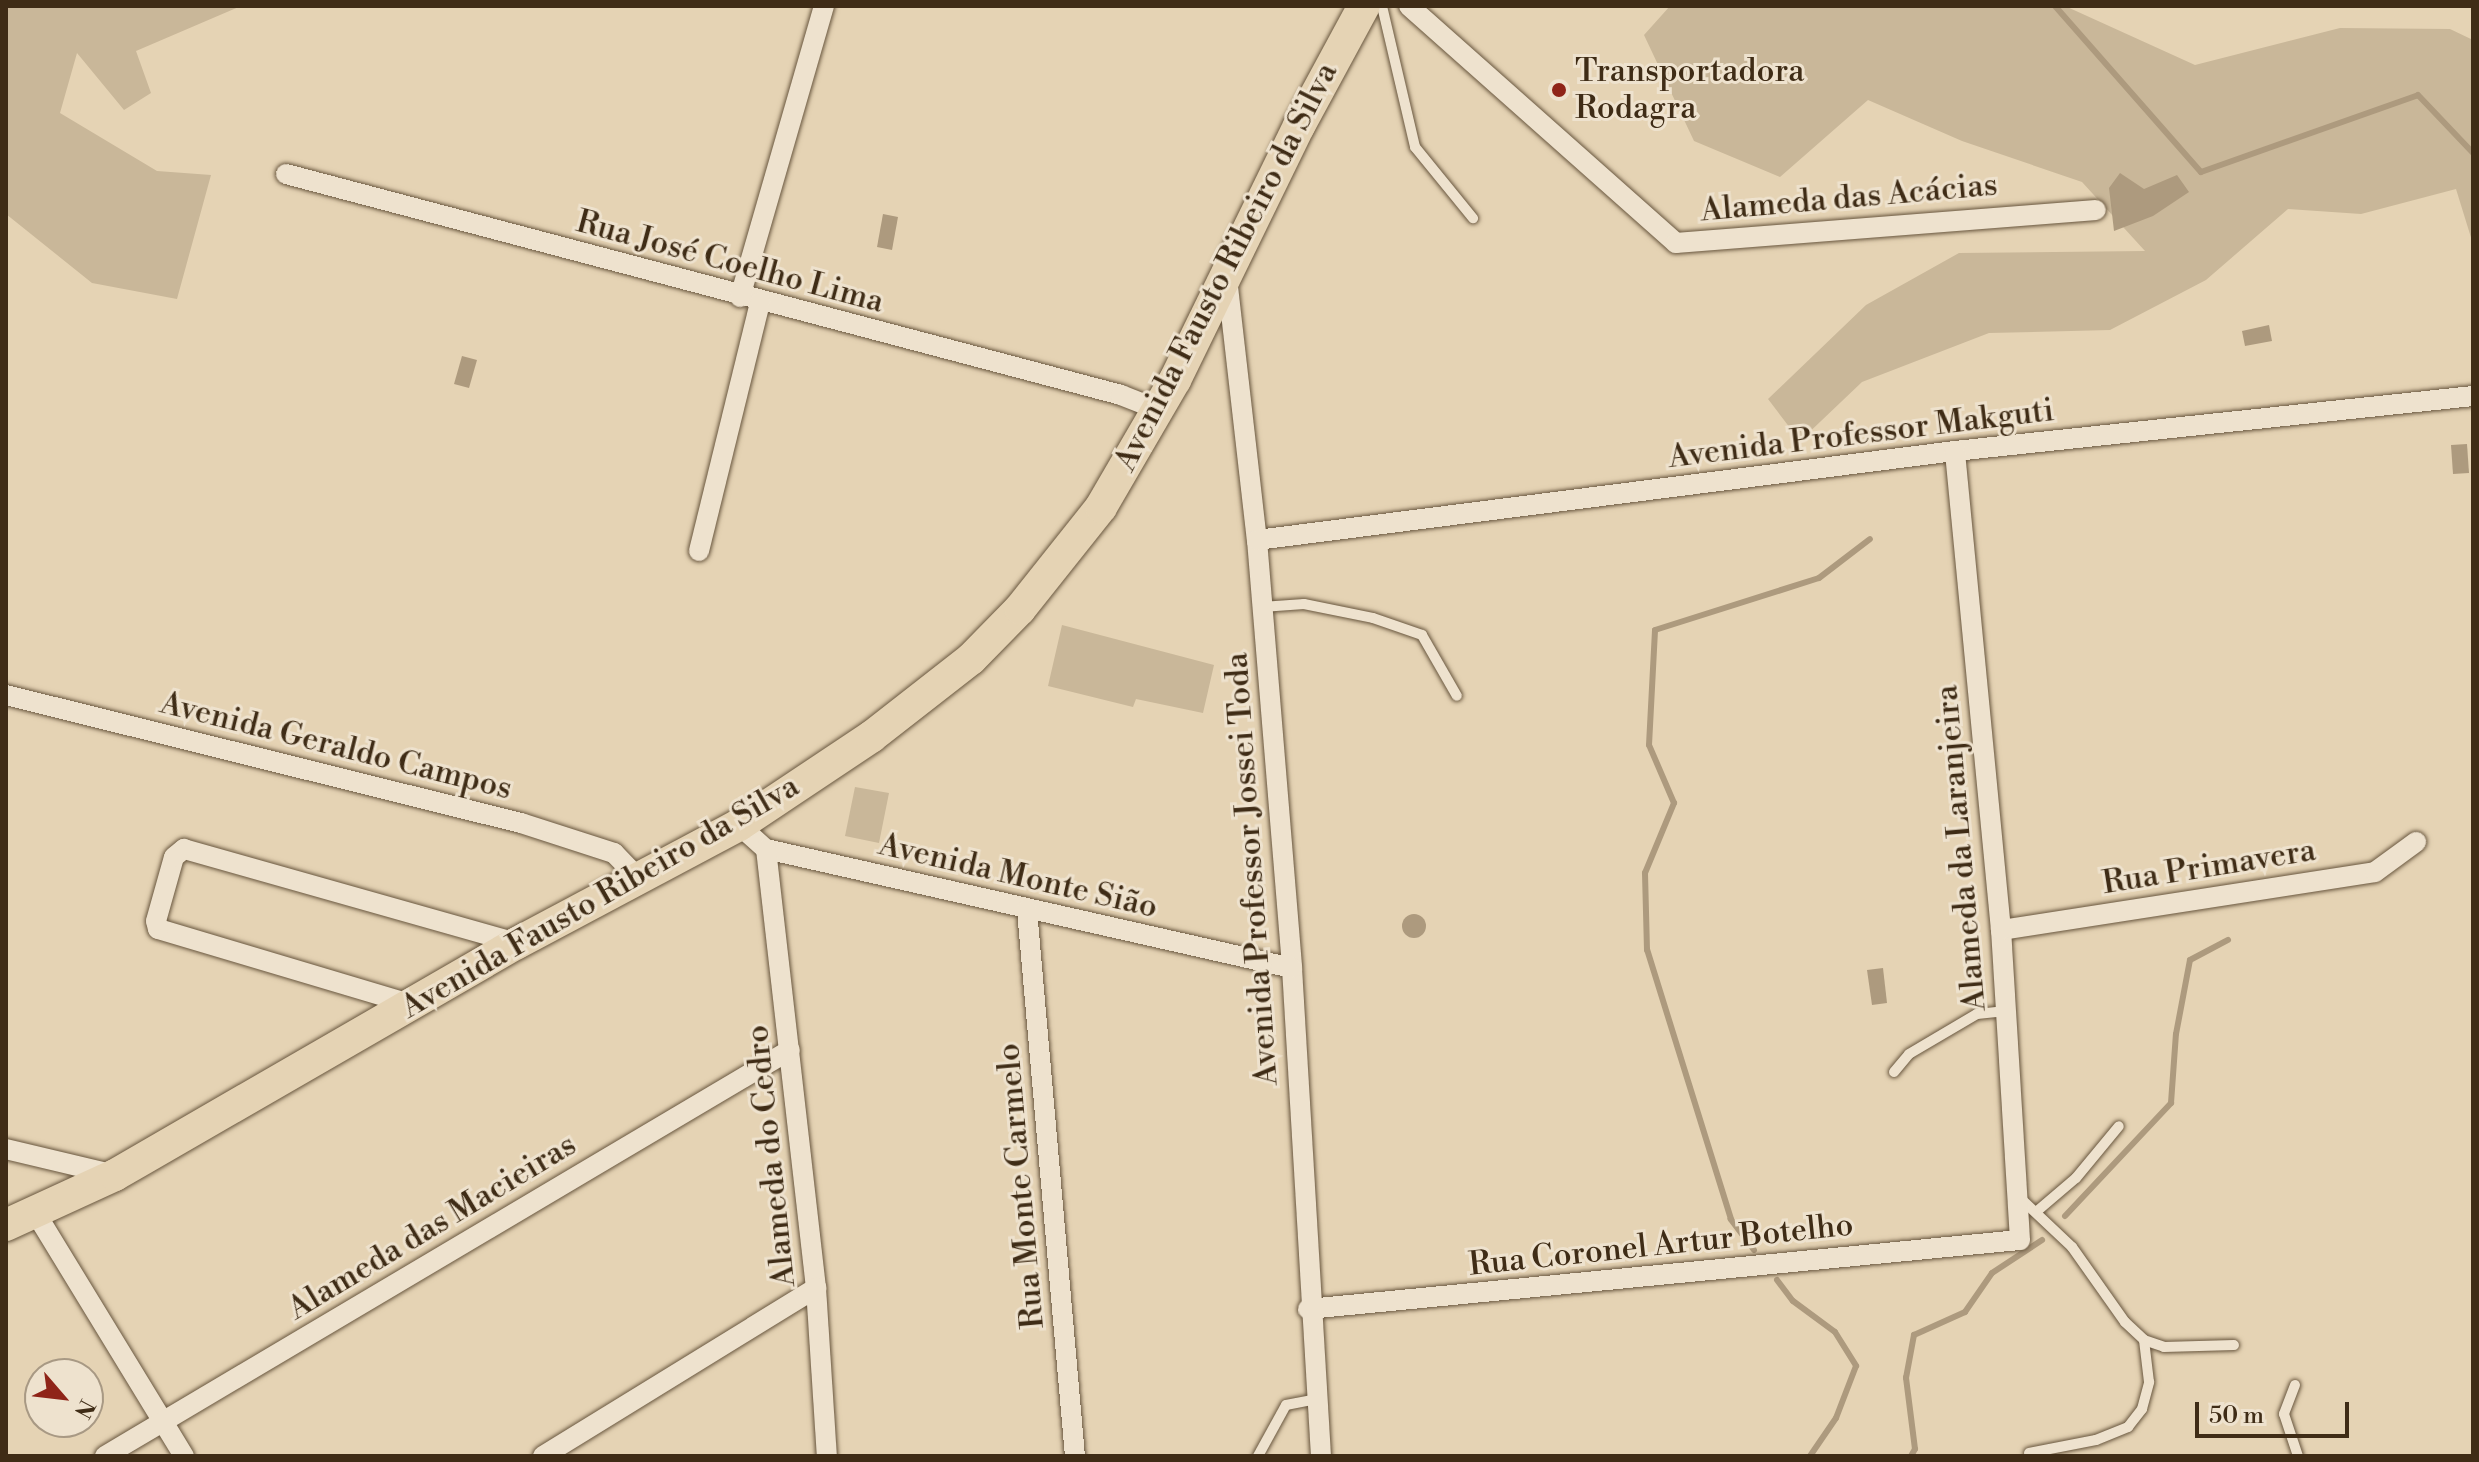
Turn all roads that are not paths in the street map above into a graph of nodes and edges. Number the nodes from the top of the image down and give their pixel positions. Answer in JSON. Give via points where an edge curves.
{"nodes":[{"id":1,"x":824,"y":6,"type":"edge"},
{"id":2,"x":1364,"y":6,"type":"edge"},
{"id":3,"x":1382,"y":6,"type":"edge"},
{"id":4,"x":1409,"y":6,"type":"edge"},
{"id":5,"x":286,"y":174,"type":"dead end"},
{"id":6,"x":2096,"y":210,"type":"dead end"},
{"id":7,"x":1473,"y":218,"type":"dead end"},
{"id":8,"x":1227,"y":278,"type":"junction"},
{"id":9,"x":740,"y":297,"type":"junction"},
{"id":10,"x":760,"y":302,"type":"junction"},
{"id":11,"x":2473,"y":396,"type":"edge"},
{"id":12,"x":1159,"y":410,"type":"junction"},
{"id":13,"x":1955,"y":451,"type":"junction"},
{"id":14,"x":1257,"y":540,"type":"junction"},
{"id":15,"x":699,"y":551,"type":"dead end"},
{"id":16,"x":1262,"y":607,"type":"junction"},
{"id":17,"x":6,"y":695,"type":"edge"},
{"id":18,"x":1457,"y":696,"type":"dead end"},
{"id":19,"x":739,"y":825,"type":"junction"},
{"id":20,"x":2416,"y":842,"type":"dead end"},
{"id":21,"x":766,"y":849,"type":"junction"},
{"id":22,"x":640,"y":880,"type":"junction"},
{"id":23,"x":1027,"y":910,"type":"junction"},
{"id":24,"x":2001,"y":930,"type":"junction"},
{"id":25,"x":517,"y":943,"type":"junction"},
{"id":26,"x":1292,"y":968,"type":"junction"},
{"id":27,"x":410,"y":1004,"type":"junction"},
{"id":28,"x":2006,"y":1011,"type":"junction"},
{"id":29,"x":790,"y":1050,"type":"junction"},
{"id":30,"x":1894,"y":1072,"type":"dead end"},
{"id":31,"x":2119,"y":1126,"type":"dead end"},
{"id":32,"x":6,"y":1149,"type":"edge"},
{"id":33,"x":115,"y":1175,"type":"junction"},
{"id":34,"x":2017,"y":1195,"type":"junction"},
{"id":35,"x":2036,"y":1212,"type":"junction"},
{"id":36,"x":20,"y":1219,"type":"edge"},
{"id":37,"x":2020,"y":1240,"type":"joint"},
{"id":38,"x":816,"y":1288,"type":"junction"},
{"id":39,"x":1308,"y":1309,"type":"junction"},
{"id":40,"x":2144,"y":1340,"type":"junction"},
{"id":41,"x":2234,"y":1345,"type":"dead end"},
{"id":42,"x":2295,"y":1385,"type":"dead end"},
{"id":43,"x":1316,"y":1399,"type":"junction"},
{"id":44,"x":162,"y":1421,"type":"junction"},
{"id":45,"x":2029,"y":1453,"type":"dead end"},
{"id":46,"x":105,"y":1456,"type":"edge"},
{"id":47,"x":184,"y":1456,"type":"edge"},
{"id":48,"x":543,"y":1456,"type":"edge"},
{"id":49,"x":827,"y":1456,"type":"edge"},
{"id":50,"x":1075,"y":1456,"type":"edge"},
{"id":51,"x":1258,"y":1456,"type":"edge"},
{"id":52,"x":1321,"y":1456,"type":"edge"},
{"id":53,"x":2298,"y":1456,"type":"edge"}],
"edges":[{"from":1,"to":9,"type":"street"},
{"from":2,"to":8,"type":"main road","name":"Avenida Fausto Ribeiro da Silva","via":[[1299,126]]},
{"from":3,"to":7,"type":"lane","via":[[1415,147]]},
{"from":4,"to":6,"type":"street","name":"Alameda das Acácias","via":[[1676,243]]},
{"from":5,"to":9,"type":"street","name":"Rua José Coelho Lima"},
{"from":8,"to":12,"type":"main road","name":"Avenida Fausto Ribeiro da Silva"},
{"from":8,"to":14,"type":"street","name":"Avenida Professor Jossei Toda"},
{"from":9,"to":10,"type":"street","name":"Rua José Coelho Lima"},
{"from":10,"to":12,"type":"street","name":"Rua José Coelho Lima","via":[[1121,395]]},
{"from":10,"to":15,"type":"street"},
{"from":11,"to":13,"type":"street","name":"Avenida Professor Makguti"},
{"from":12,"to":19,"type":"main road","name":"Avenida Fausto Ribeiro da Silva","via":[[1072,547],[971,659],[871,737]]},
{"from":13,"to":14,"type":"street","name":"Avenida Professor Makguti"},
{"from":13,"to":24,"type":"street","name":"Alameda da Laranjeira"},
{"from":14,"to":16,"type":"street","name":"Avenida Professor Jossei Toda"},
{"from":16,"to":18,"type":"lane","via":[[1304,604],[1422,635]]},
{"from":16,"to":26,"type":"street","name":"Avenida Professor Jossei Toda"},
{"from":17,"to":22,"type":"street","name":"Avenida Geraldo Campos","via":[[521,823],[614,853]]},
{"from":19,"to":21,"type":"street","name":"Avenida Monte Sião"},
{"from":19,"to":22,"type":"main road","name":"Avenida Fausto Ribeiro da Silva"},
{"from":20,"to":24,"type":"street","name":"Rua Primavera","via":[[2375,872]]},
{"from":21,"to":23,"type":"street","name":"Avenida Monte Sião"},
{"from":21,"to":29,"type":"street","name":"Alameda do Cedro"},
{"from":22,"to":25,"type":"main road","name":"Avenida Fausto Ribeiro da Silva"},
{"from":23,"to":26,"type":"street","name":"Avenida Monte Sião"},
{"from":23,"to":50,"type":"street","name":"Rua Monte Carmelo"},
{"from":24,"to":28,"type":"street","name":"Alameda da Laranjeira"},
{"from":25,"to":27,"type":"main road","name":"Avenida Fausto Ribeiro da Silva"},
{"from":25,"to":27,"type":"street","via":[[184,849],[177,852],[156,921],[165,932]]},
{"from":26,"to":39,"type":"street","name":"Avenida Professor Jossei Toda"},
{"from":27,"to":33,"type":"main road","name":"Avenida Fausto Ribeiro da Silva"},
{"from":28,"to":30,"type":"lane","via":[[1977,1014],[1909,1054]]},
{"from":28,"to":34,"type":"street","name":"Alameda da Laranjeira"},
{"from":29,"to":38,"type":"street","name":"Alameda do Cedro"},
{"from":29,"to":44,"type":"street","name":"Alameda das Macieiras"},
{"from":31,"to":35,"type":"lane","via":[[2076,1178]]},
{"from":32,"to":33,"type":"street"},
{"from":33,"to":36,"type":"main road","name":"Avenida Fausto Ribeiro da Silva"},
{"from":34,"to":35,"type":"lane"},
{"from":34,"to":37,"type":"street","name":"Alameda da Laranjeira"},
{"from":35,"to":40,"type":"lane","via":[[2072,1247],[2125,1322]]},
{"from":36,"to":44,"type":"street"},
{"from":37,"to":39,"type":"street","name":"Rua Coronel Artur Botelho"},
{"from":38,"to":48,"type":"street"},
{"from":38,"to":49,"type":"street","name":"Alameda do Cedro"},
{"from":39,"to":43,"type":"street","name":"Avenida Professor Jossei Toda"},
{"from":40,"to":41,"type":"lane","via":[[2164,1347]]},
{"from":40,"to":45,"type":"lane","via":[[2149,1382],[2142,1409],[2128,1427],[2096,1440]]},
{"from":42,"to":53,"type":"lane","via":[[2284,1414]]},
{"from":43,"to":51,"type":"lane","via":[[1286,1405]]},
{"from":43,"to":52,"type":"street","name":"Avenida Professor Jossei Toda"},
{"from":44,"to":46,"type":"street","name":"Alameda das Macieiras"},
{"from":44,"to":47,"type":"street"}]}
